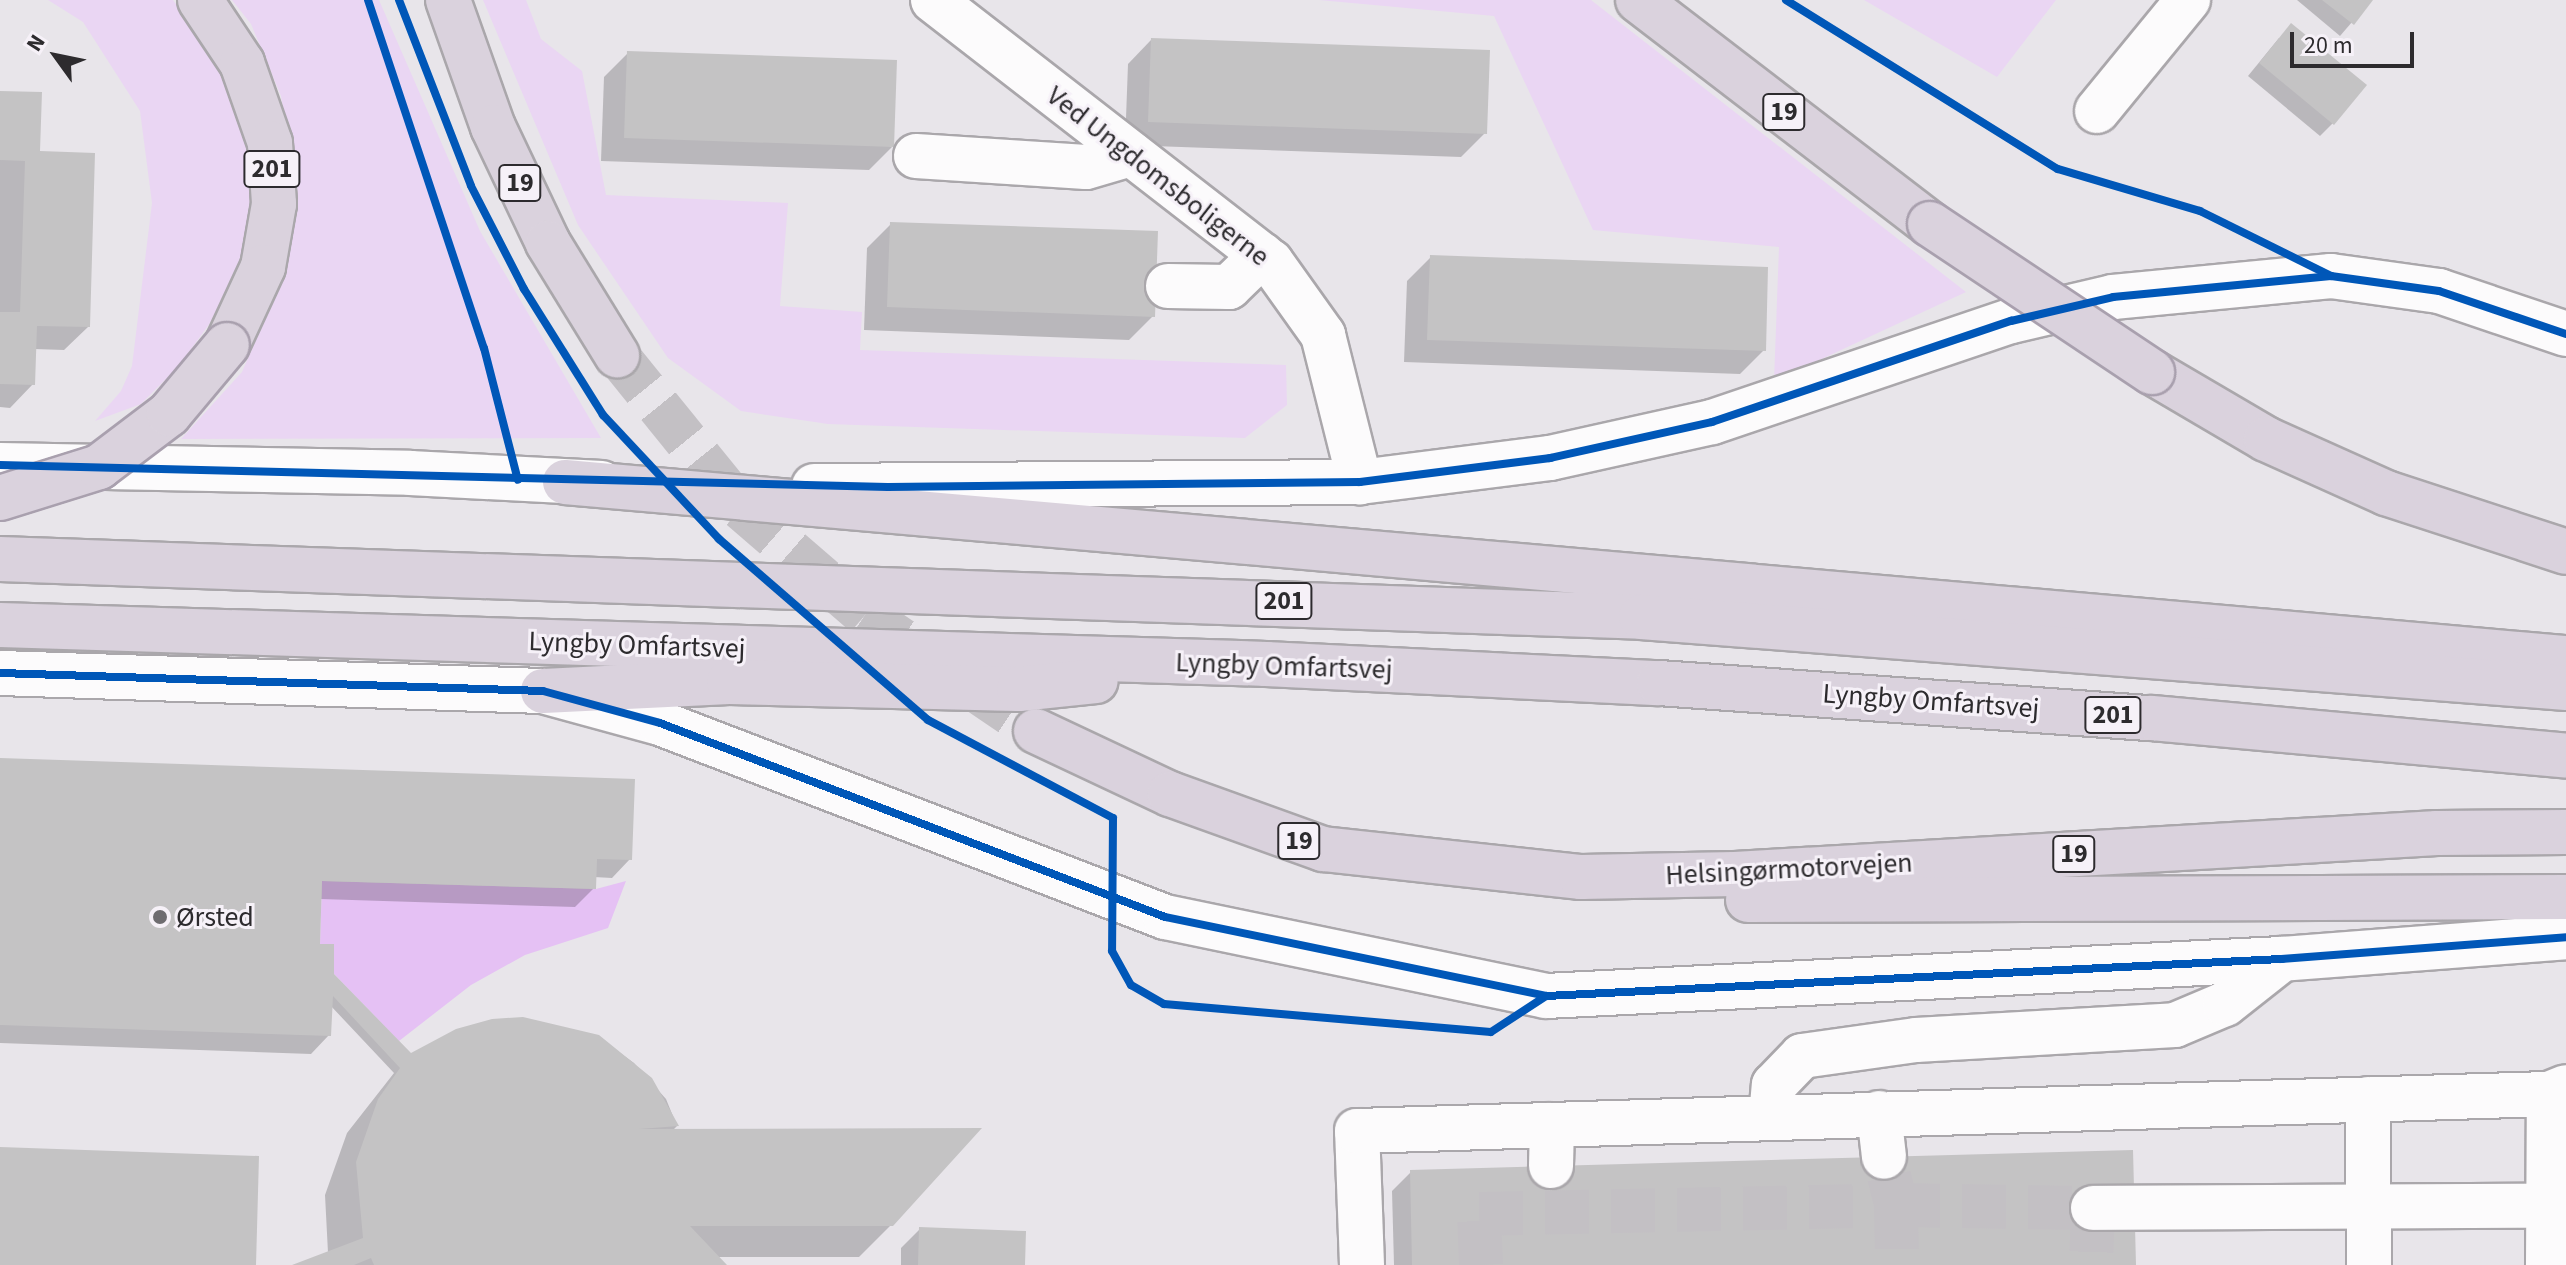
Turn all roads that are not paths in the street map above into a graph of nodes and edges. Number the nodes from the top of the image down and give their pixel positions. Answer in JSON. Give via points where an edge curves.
{"nodes":[{"id":1,"x":200,"y":0,"type":"edge"},
{"id":2,"x":448,"y":0,"type":"edge"},
{"id":3,"x":933,"y":0,"type":"edge"},
{"id":4,"x":1638,"y":0,"type":"edge"},
{"id":5,"x":2188,"y":0,"type":"edge"},
{"id":6,"x":2097,"y":111,"type":"dead end"},
{"id":7,"x":1131,"y":154,"type":"junction"},
{"id":8,"x":916,"y":156,"type":"dead end"},
{"id":9,"x":1262,"y":255,"type":"junction"},
{"id":10,"x":1168,"y":286,"type":"dead end"},
{"id":11,"x":2566,"y":334,"type":"edge"},
{"id":12,"x":617,"y":355,"type":"tunnel mouth"},
{"id":13,"x":0,"y":465,"type":"edge"},
{"id":14,"x":565,"y":482,"type":"junction"},
{"id":15,"x":1360,"y":482,"type":"junction"},
{"id":16,"x":2386,"y":493,"type":"junction"},
{"id":17,"x":0,"y":498,"type":"edge"},
{"id":18,"x":2566,"y":530,"type":"edge"},
{"id":19,"x":2566,"y":552,"type":"edge"},
{"id":20,"x":0,"y":559,"type":"edge"},
{"id":21,"x":0,"y":625,"type":"edge"},
{"id":22,"x":2566,"y":658,"type":"edge"},
{"id":23,"x":1266,"y":664,"type":"junction"},
{"id":24,"x":0,"y":673,"type":"edge"},
{"id":25,"x":2566,"y":688,"type":"edge"},
{"id":26,"x":543,"y":691,"type":"junction"},
{"id":27,"x":1036,"y":731,"type":"tunnel mouth"},
{"id":28,"x":2566,"y":756,"type":"edge"},
{"id":29,"x":2566,"y":832,"type":"edge"},
{"id":30,"x":1581,"y":877,"type":"junction"},
{"id":31,"x":2566,"y":897,"type":"edge"},
{"id":32,"x":2566,"y":937,"type":"edge"},
{"id":33,"x":2282,"y":959,"type":"junction"},
{"id":34,"x":2558,"y":1091,"type":"edge"},
{"id":35,"x":2368,"y":1099,"type":"junction"},
{"id":36,"x":1879,"y":1113,"type":"junction"},
{"id":37,"x":1771,"y":1117,"type":"junction"},
{"id":38,"x":1884,"y":1157,"type":"tunnel mouth"},
{"id":39,"x":2370,"y":1205,"type":"junction"},
{"id":40,"x":2547,"y":1206,"type":"junction"},
{"id":41,"x":2093,"y":1208,"type":"dead end"},
{"id":42,"x":1362,"y":1265,"type":"edge"},
{"id":43,"x":2369,"y":1265,"type":"edge"},
{"id":44,"x":2548,"y":1265,"type":"edge"}],
"edges":[{"from":1,"to":17,"type":"highway","number":"201","bridge":true,"via":[[242,63],[271,158],[274,204],[263,267],[227,345],[169,414],[99,467]]},
{"from":2,"to":12,"type":"highway","number":"19","via":[[493,127],[548,243]]},
{"from":3,"to":7,"type":"street","name":"Ved Ungdomsboligerne"},
{"from":4,"to":16,"type":"highway","number":"19","bridge":true,"via":[[1930,224],[2152,372],[2266,439]]},
{"from":5,"to":6,"type":"street"},
{"from":7,"to":8,"type":"street","via":[[1086,167]]},
{"from":7,"to":9,"type":"street","name":"Ved Ungdomsboligerne"},
{"from":9,"to":10,"type":"street","via":[[1229,287]]},
{"from":9,"to":15,"type":"street","name":"Ved Ungdomsboligerne","via":[[1303,300],[1323,335]]},
{"from":11,"to":15,"type":"street","via":[[2439,291],[2331,276],[2113,297],[2011,321],[1712,422],[1550,458]]},
{"from":13,"to":14,"type":"street","via":[[410,473]]},
{"from":14,"to":15,"type":"street","via":[[1132,488]]},
{"from":14,"to":22,"type":"highway"},
{"from":16,"to":18,"type":"highway"},
{"from":16,"to":19,"type":"highway","number":"19"},
{"from":20,"to":25,"type":"highway","number":"201","via":[[1626,616]]},
{"from":21,"to":23,"type":"highway","name":"Lyngby Omfartsvej","number":"201"},
{"from":23,"to":26,"type":"highway","via":[[1019,689],[729,682]]},
{"from":23,"to":28,"type":"highway","name":"Lyngby Omfartsvej","number":"201","via":[[1839,693]]},
{"from":24,"to":26,"type":"street"},
{"from":26,"to":33,"type":"street","via":[[660,723],[1165,917],[1546,996]]},
{"from":27,"to":30,"type":"highway","name":"Helsingørmotorvejen","number":"19","via":[[1170,794],[1323,849]]},
{"from":29,"to":30,"type":"highway","name":"Helsingørmotorvejen","number":"19","via":[[2437,833],[1735,874]]},
{"from":30,"to":31,"type":"highway","via":[[1662,901]]},
{"from":32,"to":33,"type":"street"},
{"from":33,"to":37,"type":"street","via":[[2225,1004],[2175,1025],[1916,1040],[1802,1056],[1774,1085]]},
{"from":34,"to":35,"type":"street"},
{"from":34,"to":40,"type":"street"},
{"from":35,"to":36,"type":"street"},
{"from":35,"to":39,"type":"street"},
{"from":36,"to":37,"type":"street"},
{"from":36,"to":38,"type":"street"},
{"from":37,"to":42,"type":"street","via":[[1552,1146],[1357,1131]]},
{"from":39,"to":40,"type":"street"},
{"from":39,"to":41,"type":"street"},
{"from":39,"to":43,"type":"street"},
{"from":40,"to":44,"type":"street"}]}
